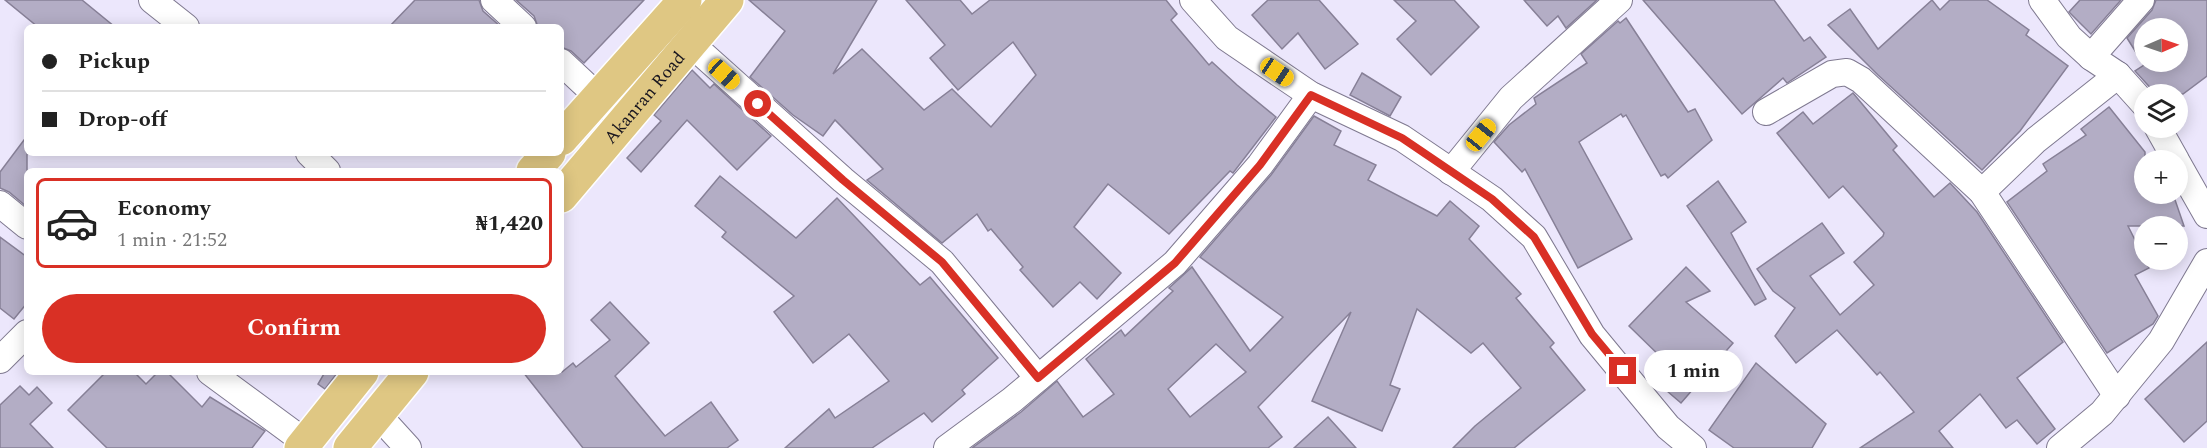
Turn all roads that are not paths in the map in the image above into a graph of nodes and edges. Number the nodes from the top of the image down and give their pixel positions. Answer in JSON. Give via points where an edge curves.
{"nodes":[{"id":1,"x":152,"y":0,"type":"edge"},
{"id":2,"x":494,"y":0,"type":"edge"},
{"id":3,"x":685,"y":0,"type":"edge"},
{"id":4,"x":727,"y":0,"type":"edge"},
{"id":5,"x":1194,"y":0,"type":"edge"},
{"id":6,"x":1619,"y":0,"type":"edge"},
{"id":7,"x":2042,"y":0,"type":"edge"},
{"id":8,"x":2141,"y":0,"type":"edge"},
{"id":9,"x":182,"y":24,"type":"edge"},
{"id":10,"x":520,"y":24,"type":"edge"},
{"id":11,"x":690,"y":43,"type":"junction"},
{"id":12,"x":2091,"y":57,"type":"junction"},
{"id":13,"x":564,"y":65,"type":"edge"},
{"id":14,"x":2118,"y":75,"type":"junction"},
{"id":15,"x":2134,"y":93,"type":"edge"},
{"id":16,"x":1311,"y":95,"type":"junction"},
{"id":17,"x":598,"y":97,"type":"junction"},
{"id":18,"x":1766,"y":112,"type":"dead end"},
{"id":19,"x":624,"y":121,"type":"junction"},
{"id":20,"x":564,"y":136,"type":"edge"},
{"id":21,"x":312,"y":156,"type":"edge"},
{"id":22,"x":546,"y":156,"type":"edge"},
{"id":23,"x":324,"y":168,"type":"edge"},
{"id":24,"x":536,"y":168,"type":"edge"},
{"id":25,"x":1452,"y":172,"type":"junction"},
{"id":26,"x":2188,"y":181,"type":"edge"},
{"id":27,"x":564,"y":192,"type":"edge"},
{"id":28,"x":1982,"y":192,"type":"junction"},
{"id":29,"x":0,"y":204,"type":"edge"},
{"id":30,"x":2207,"y":215,"type":"edge"},
{"id":31,"x":24,"y":224,"type":"edge"},
{"id":32,"x":2207,"y":261,"type":"edge"},
{"id":33,"x":24,"y":336,"type":"edge"},
{"id":34,"x":0,"y":360,"type":"edge"},
{"id":35,"x":214,"y":375,"type":"edge"},
{"id":36,"x":360,"y":375,"type":"edge"},
{"id":37,"x":410,"y":375,"type":"edge"},
{"id":38,"x":1038,"y":378,"type":"junction"},
{"id":39,"x":2117,"y":396,"type":"junction"},
{"id":40,"x":377,"y":414,"type":"junction"},
{"id":41,"x":303,"y":445,"type":"edge"},
{"id":42,"x":350,"y":448,"type":"edge"},
{"id":43,"x":408,"y":448,"type":"edge"},
{"id":44,"x":947,"y":448,"type":"edge"},
{"id":45,"x":1693,"y":448,"type":"edge"},
{"id":46,"x":2060,"y":448,"type":"edge"}],
"edges":[{"from":1,"to":9,"type":"street"},
{"from":2,"to":10,"type":"street"},
{"from":3,"to":17,"type":"main road","name":"Akanran Road"},
{"from":4,"to":11,"type":"main road","name":"Akanran Road"},
{"from":5,"to":16,"type":"street","via":[[1227,38]]},
{"from":6,"to":25,"type":"street","via":[[1511,98]]},
{"from":7,"to":12,"type":"street","via":[[2069,37]]},
{"from":8,"to":12,"type":"street"},
{"from":11,"to":19,"type":"main road","name":"Akanran Road"},
{"from":11,"to":38,"type":"street","via":[[843,180],[942,262]]},
{"from":12,"to":14,"type":"street"},
{"from":13,"to":17,"type":"street"},
{"from":14,"to":15,"type":"street"},
{"from":14,"to":28,"type":"street","via":[[2036,140]]},
{"from":16,"to":25,"type":"street","via":[[1402,138]]},
{"from":16,"to":38,"type":"street","via":[[1260,165],[1175,263]]},
{"from":17,"to":19,"type":"street"},
{"from":17,"to":20,"type":"main road","name":"Akanran Road"},
{"from":18,"to":28,"type":"street","via":[[1832,74],[1847,72],[1861,80]]},
{"from":19,"to":27,"type":"main road","name":"Akanran Road"},
{"from":21,"to":23,"type":"street"},
{"from":22,"to":24,"type":"main road"},
{"from":25,"to":45,"type":"street","via":[[1492,199],[1534,237],[1592,334],[1668,427]]},
{"from":26,"to":30,"type":"street"},
{"from":28,"to":39,"type":"street"},
{"from":29,"to":31,"type":"street"},
{"from":32,"to":39,"type":"street","via":[[2161,341]]},
{"from":33,"to":34,"type":"street"},
{"from":35,"to":41,"type":"street"},
{"from":36,"to":41,"type":"main road"},
{"from":37,"to":40,"type":"main road"},
{"from":38,"to":44,"type":"street"},
{"from":39,"to":46,"type":"street"},
{"from":40,"to":42,"type":"main road"},
{"from":40,"to":43,"type":"street"}]}
